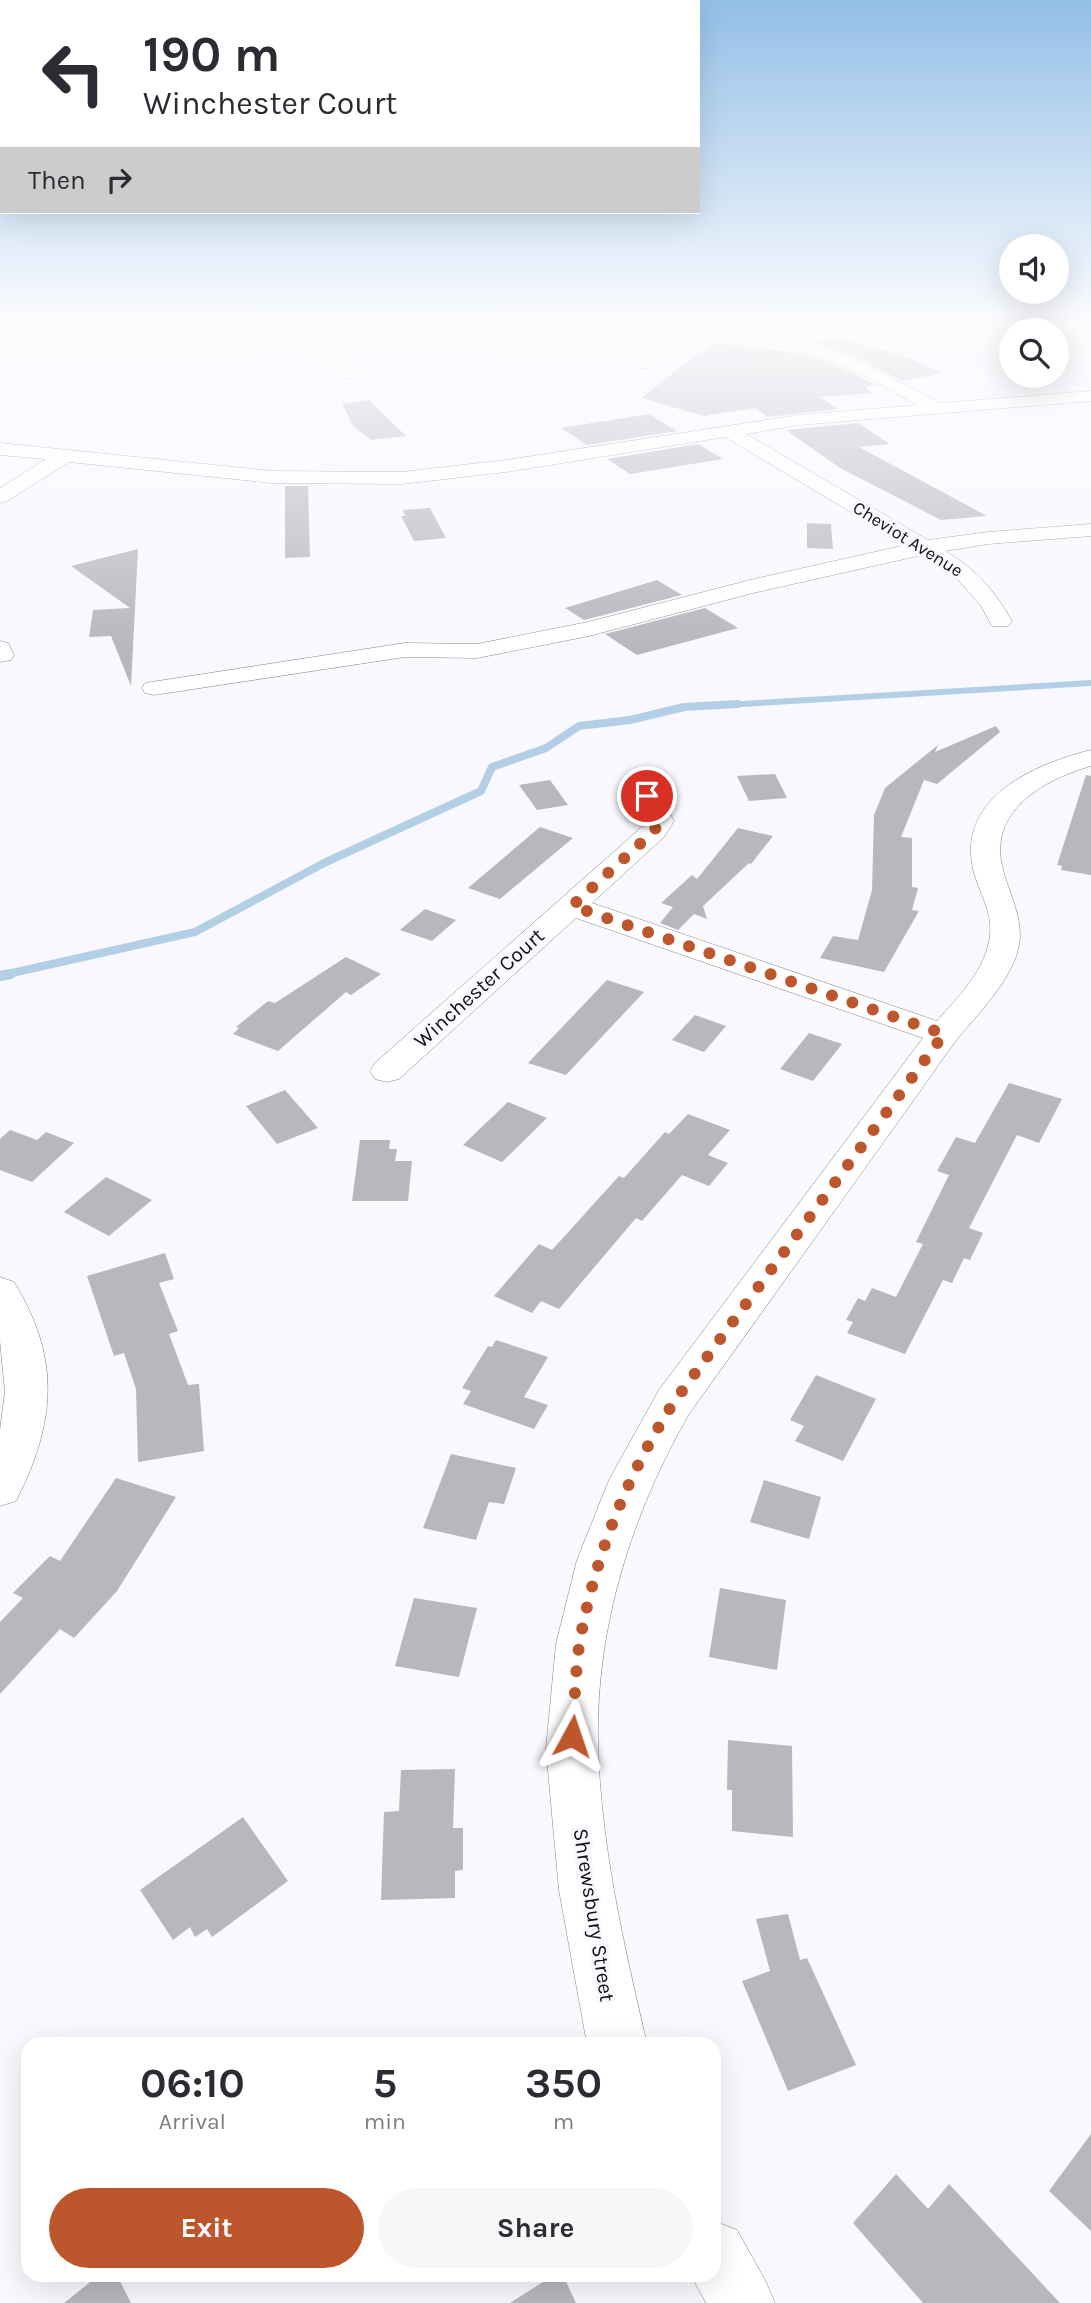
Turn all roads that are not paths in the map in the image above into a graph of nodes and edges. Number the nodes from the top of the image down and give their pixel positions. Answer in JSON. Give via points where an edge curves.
{"nodes":[{"id":1,"x":719,"y":432,"type":"edge"},
{"id":2,"x":731,"y":432,"type":"edge"},
{"id":3,"x":0,"y":449,"type":"edge"},
{"id":4,"x":65,"y":456,"type":"junction"},
{"id":5,"x":0,"y":497,"type":"edge"},
{"id":6,"x":1091,"y":530,"type":"edge"},
{"id":7,"x":927,"y":547,"type":"junction"},
{"id":8,"x":1000,"y":621,"type":"dead end"},
{"id":9,"x":154,"y":688,"type":"dead end"},
{"id":10,"x":1091,"y":758,"type":"edge"},
{"id":11,"x":647,"y":796,"type":"dead end"},
{"id":12,"x":572,"y":906,"type":"junction"},
{"id":13,"x":944,"y":1034,"type":"junction"},
{"id":14,"x":387,"y":1071,"type":"dead end"},
{"id":15,"x":0,"y":1292,"type":"edge"},
{"id":16,"x":0,"y":1488,"type":"edge"},
{"id":17,"x":615,"y":2037,"type":"edge"},
{"id":18,"x":721,"y":2266,"type":"edge"},
{"id":19,"x":742,"y":2303,"type":"edge"}],
"edges":[{"from":1,"to":4,"type":"street","via":[[472,471],[383,479],[272,477]]},
{"from":2,"to":7,"type":"street","name":"Cheviot Avenue"},
{"from":3,"to":4,"type":"street"},
{"from":4,"to":5,"type":"street"},
{"from":6,"to":7,"type":"street"},
{"from":7,"to":8,"type":"street","name":"Cheviot Avenue","via":[[961,569]]},
{"from":7,"to":9,"type":"street","via":[[589,629],[477,651],[405,650]]},
{"from":10,"to":13,"type":"street","name":"Shrewsbury Street","via":[[1032,780],[1008,798],[986,830],[987,866],[1006,922],[1006,940],[988,980]]},
{"from":11,"to":12,"type":"street","name":"Winchester Court","via":[[660,821],[654,831]]},
{"from":12,"to":13,"type":"street"},
{"from":12,"to":14,"type":"street","name":"Winchester Court"},
{"from":13,"to":17,"type":"street","name":"Shrewsbury Street","via":[[674,1402],[621,1497],[597,1567],[580,1642],[572,1736],[581,1860]]},
{"from":15,"to":16,"type":"street","via":[[16,1329],[27,1388],[16,1455]]},
{"from":18,"to":19,"type":"street"}]}
